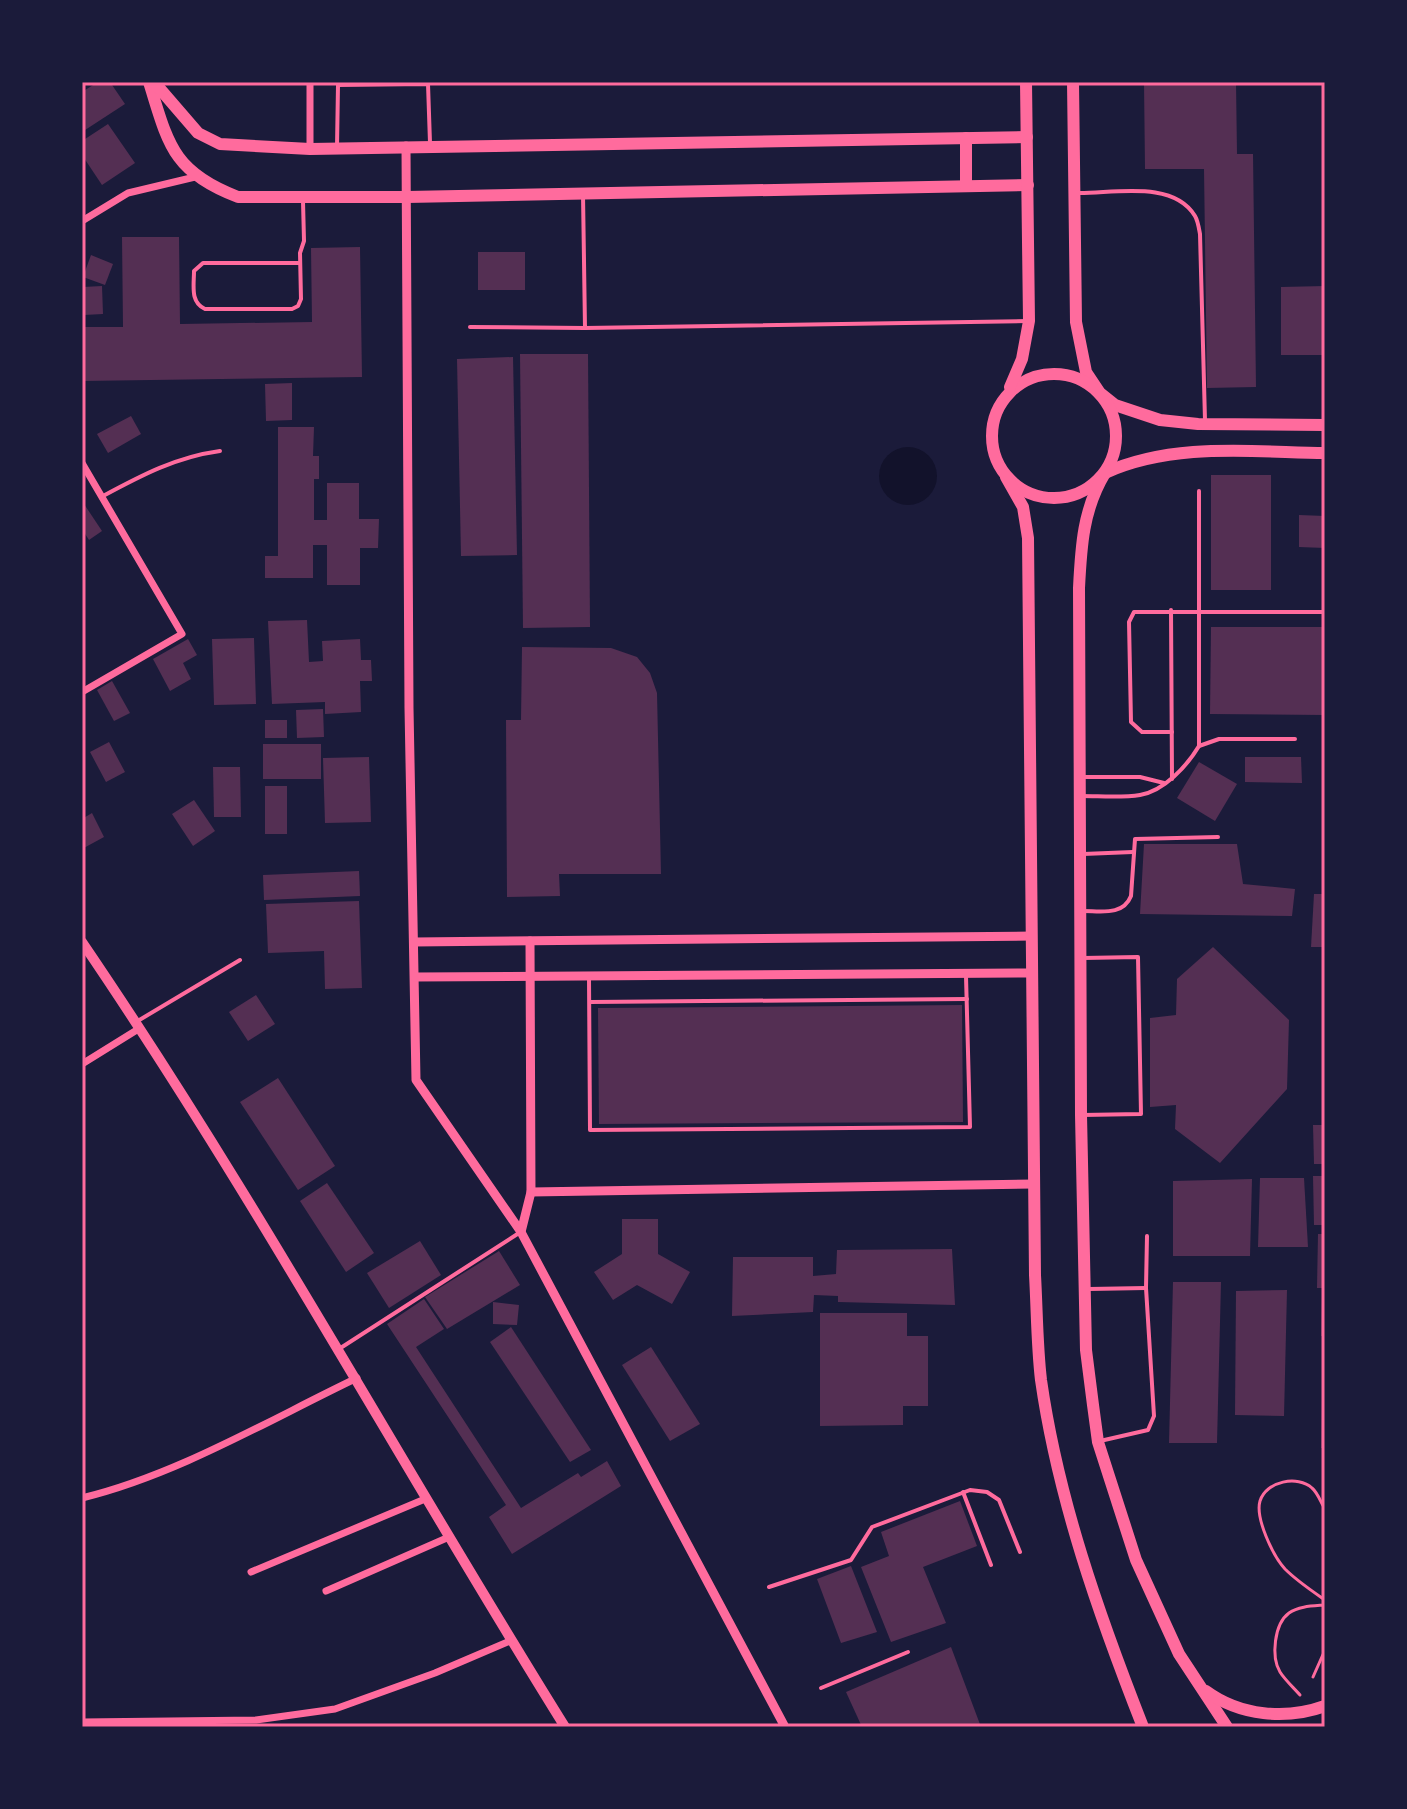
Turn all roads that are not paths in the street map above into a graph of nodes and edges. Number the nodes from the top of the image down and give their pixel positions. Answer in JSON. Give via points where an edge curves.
{"nodes":[{"id":1,"x":151,"y":82,"type":"edge"},
{"id":2,"x":310,"y":82,"type":"edge"},
{"id":3,"x":1026,"y":82,"type":"edge"},
{"id":4,"x":1073,"y":82,"type":"edge"},
{"id":5,"x":1027,"y":137,"type":"junction"},
{"id":6,"x":966,"y":138,"type":"junction"},
{"id":7,"x":406,"y":146,"type":"junction"},
{"id":8,"x":430,"y":146,"type":"junction"},
{"id":9,"x":337,"y":148,"type":"junction"},
{"id":10,"x":310,"y":149,"type":"junction"},
{"id":11,"x":195,"y":177,"type":"junction"},
{"id":12,"x":1028,"y":185,"type":"junction"},
{"id":13,"x":966,"y":186,"type":"junction"},
{"id":14,"x":583,"y":193,"type":"junction"},
{"id":15,"x":1074,"y":193,"type":"junction"},
{"id":16,"x":303,"y":197,"type":"junction"},
{"id":17,"x":407,"y":197,"type":"junction"},
{"id":18,"x":82,"y":221,"type":"edge"},
{"id":19,"x":300,"y":263,"type":"junction"},
{"id":20,"x":1029,"y":321,"type":"junction"},
{"id":21,"x":470,"y":327,"type":"dead end"},
{"id":22,"x":585,"y":328,"type":"junction"},
{"id":23,"x":1100,"y":393,"type":"junction"},
{"id":24,"x":1001,"y":404,"type":"junction"},
{"id":25,"x":1205,"y":424,"type":"junction"},
{"id":26,"x":1325,"y":425,"type":"edge"},
{"id":27,"x":220,"y":451,"type":"dead end"},
{"id":28,"x":1325,"y":453,"type":"edge"},
{"id":29,"x":82,"y":463,"type":"edge"},
{"id":30,"x":1105,"y":473,"type":"junction"},
{"id":31,"x":91,"y":475,"type":"junction"},
{"id":32,"x":1006,"y":477,"type":"junction"},
{"id":33,"x":82,"y":480,"type":"edge"},
{"id":34,"x":1199,"y":491,"type":"dead end"},
{"id":35,"x":103,"y":496,"type":"junction"},
{"id":36,"x":1171,"y":610,"type":"junction"},
{"id":37,"x":1200,"y":611,"type":"junction"},
{"id":38,"x":1325,"y":612,"type":"edge"},
{"id":39,"x":82,"y":692,"type":"edge"},
{"id":40,"x":1172,"y":732,"type":"junction"},
{"id":41,"x":1295,"y":739,"type":"dead end"},
{"id":42,"x":1199,"y":746,"type":"junction"},
{"id":43,"x":1081,"y":777,"type":"junction"},
{"id":44,"x":1172,"y":779,"type":"junction"},
{"id":45,"x":1164,"y":783,"type":"junction"},
{"id":46,"x":1081,"y":796,"type":"junction"},
{"id":47,"x":1218,"y":837,"type":"dead end"},
{"id":48,"x":1133,"y":852,"type":"junction"},
{"id":49,"x":1081,"y":854,"type":"junction"},
{"id":50,"x":1080,"y":911,"type":"junction"},
{"id":51,"x":1032,"y":936,"type":"junction"},
{"id":52,"x":530,"y":941,"type":"junction"},
{"id":53,"x":82,"y":942,"type":"edge"},
{"id":54,"x":414,"y":942,"type":"junction"},
{"id":55,"x":1081,"y":958,"type":"junction"},
{"id":56,"x":240,"y":960,"type":"dead end"},
{"id":57,"x":1032,"y":973,"type":"junction"},
{"id":58,"x":966,"y":974,"type":"junction"},
{"id":59,"x":530,"y":976,"type":"junction"},
{"id":60,"x":589,"y":976,"type":"junction"},
{"id":61,"x":415,"y":977,"type":"junction"},
{"id":62,"x":967,"y":999,"type":"junction"},
{"id":63,"x":590,"y":1002,"type":"junction"},
{"id":64,"x":138,"y":1025,"type":"junction"},
{"id":65,"x":82,"y":1064,"type":"edge"},
{"id":66,"x":1081,"y":1115,"type":"junction"},
{"id":67,"x":1034,"y":1184,"type":"junction"},
{"id":68,"x":531,"y":1192,"type":"junction"},
{"id":69,"x":521,"y":1232,"type":"junction"},
{"id":70,"x":1147,"y":1236,"type":"dead end"},
{"id":71,"x":1146,"y":1288,"type":"junction"},
{"id":72,"x":1084,"y":1290,"type":"junction"},
{"id":73,"x":339,"y":1349,"type":"junction"},
{"id":74,"x":357,"y":1378,"type":"junction"},
{"id":75,"x":1098,"y":1442,"type":"junction"},
{"id":76,"x":963,"y":1492,"type":"junction"},
{"id":77,"x":82,"y":1498,"type":"edge"},
{"id":78,"x":425,"y":1499,"type":"junction"},
{"id":79,"x":449,"y":1537,"type":"junction"},
{"id":80,"x":1020,"y":1552,"type":"dead end"},
{"id":81,"x":991,"y":1565,"type":"dead end"},
{"id":82,"x":251,"y":1572,"type":"dead end"},
{"id":83,"x":769,"y":1587,"type":"dead end"},
{"id":84,"x":326,"y":1591,"type":"dead end"},
{"id":85,"x":510,"y":1641,"type":"junction"},
{"id":86,"x":908,"y":1652,"type":"dead end"},
{"id":87,"x":1200,"y":1687,"type":"junction"},
{"id":88,"x":821,"y":1688,"type":"dead end"},
{"id":89,"x":1319,"y":1708,"type":"edge"},
{"id":90,"x":82,"y":1722,"type":"edge"},
{"id":91,"x":256,"y":1724,"type":"edge"},
{"id":92,"x":560,"y":1725,"type":"edge"},
{"id":93,"x":785,"y":1727,"type":"edge"},
{"id":94,"x":1143,"y":1727,"type":"edge"},
{"id":95,"x":1227,"y":1727,"type":"edge"}],
"edges":[{"from":1,"to":10,"type":"main road","via":[[198,133],[220,144]]},
{"from":1,"to":11,"type":"main road","via":[[169,147]]},
{"from":2,"to":10,"type":"street"},
{"from":3,"to":5,"type":"main road"},
{"from":4,"to":15,"type":"main road"},
{"from":5,"to":6,"type":"main road"},
{"from":5,"to":12,"type":"main road"},
{"from":6,"to":8,"type":"main road"},
{"from":6,"to":13,"type":"main road"},
{"from":7,"to":8,"type":"main road"},
{"from":7,"to":9,"type":"main road"},
{"from":7,"to":17,"type":"street"},
{"from":8,"to":9,"type":"lane","via":[[428,84],[338,85]]},
{"from":9,"to":10,"type":"main road"},
{"from":11,"to":16,"type":"main road","via":[[238,197]]},
{"from":11,"to":18,"type":"street","via":[[128,193]]},
{"from":12,"to":13,"type":"main road"},
{"from":12,"to":20,"type":"main road"},
{"from":13,"to":14,"type":"main road"},
{"from":14,"to":17,"type":"main road"},
{"from":14,"to":22,"type":"lane"},
{"from":15,"to":23,"type":"main road","via":[[1076,322],[1086,372]]},
{"from":15,"to":25,"type":"lane","via":[[1151,192],[1170,196],[1195,216],[1200,234]]},
{"from":16,"to":17,"type":"main road"},
{"from":16,"to":19,"type":"lane"},
{"from":17,"to":54,"type":"street"},
{"from":19,"to":19,"type":"lane","via":[[301,299],[292,309],[205,309],[194,299],[194,271],[203,263]]},
{"from":20,"to":22,"type":"lane"},
{"from":20,"to":24,"type":"main road","via":[[1017,377]]},
{"from":21,"to":22,"type":"lane"},
{"from":23,"to":24,"type":"main road","via":[[1088,383],[1055,374],[1024,382]]},
{"from":23,"to":25,"type":"main road","via":[[1138,415]]},
{"from":23,"to":30,"type":"main road","via":[[1117,433]]},
{"from":24,"to":32,"type":"main road","via":[[991,434]]},
{"from":25,"to":26,"type":"main road"},
{"from":27,"to":35,"type":"lane","via":[[165,464]]},
{"from":28,"to":30,"type":"main road","via":[[1164,454]]},
{"from":29,"to":31,"type":"street"},
{"from":30,"to":32,"type":"main road","via":[[1077,494],[1056,499],[1036,496]]},
{"from":30,"to":43,"type":"main road","via":[[1091,500],[1081,543]]},
{"from":31,"to":33,"type":"street"},
{"from":31,"to":35,"type":"street"},
{"from":32,"to":51,"type":"main road","via":[[1023,507],[1028,538]]},
{"from":34,"to":37,"type":"lane"},
{"from":35,"to":39,"type":"street","via":[[182,634]]},
{"from":36,"to":37,"type":"lane"},
{"from":36,"to":40,"type":"lane"},
{"from":36,"to":40,"type":"lane","via":[[1134,612],[1129,622],[1131,722],[1142,732]]},
{"from":37,"to":38,"type":"lane"},
{"from":37,"to":42,"type":"lane"},
{"from":40,"to":44,"type":"lane"},
{"from":41,"to":42,"type":"lane","via":[[1219,739]]},
{"from":42,"to":44,"type":"lane"},
{"from":43,"to":45,"type":"lane","via":[[1140,777]]},
{"from":43,"to":46,"type":"main road"},
{"from":44,"to":45,"type":"lane"},
{"from":45,"to":46,"type":"lane","via":[[1143,795]]},
{"from":46,"to":49,"type":"main road"},
{"from":47,"to":48,"type":"lane","via":[[1138,838]]},
{"from":48,"to":49,"type":"lane"},
{"from":48,"to":50,"type":"lane","via":[[1128,905],[1118,911]]},
{"from":49,"to":50,"type":"main road"},
{"from":50,"to":55,"type":"main road"},
{"from":51,"to":52,"type":"street"},
{"from":51,"to":57,"type":"main road"},
{"from":52,"to":54,"type":"street"},
{"from":52,"to":59,"type":"street"},
{"from":53,"to":64,"type":"main road"},
{"from":54,"to":61,"type":"street"},
{"from":55,"to":66,"type":"main road"},
{"from":55,"to":66,"type":"lane","via":[[1138,957],[1141,1114]]},
{"from":56,"to":64,"type":"lane"},
{"from":57,"to":58,"type":"street"},
{"from":57,"to":67,"type":"main road"},
{"from":58,"to":60,"type":"street"},
{"from":58,"to":62,"type":"lane"},
{"from":59,"to":60,"type":"street"},
{"from":59,"to":61,"type":"street"},
{"from":59,"to":68,"type":"street"},
{"from":60,"to":63,"type":"lane"},
{"from":61,"to":69,"type":"street","via":[[416,1080]]},
{"from":62,"to":63,"type":"lane"},
{"from":62,"to":63,"type":"lane","via":[[970,1127],[606,1130],[590,1130]]},
{"from":64,"to":65,"type":"street"},
{"from":64,"to":73,"type":"main road"},
{"from":66,"to":72,"type":"main road"},
{"from":67,"to":68,"type":"street"},
{"from":67,"to":94,"type":"main road","via":[[1041,1376],[1050,1433],[1073,1528]]},
{"from":68,"to":69,"type":"street"},
{"from":69,"to":73,"type":"lane"},
{"from":69,"to":93,"type":"street"},
{"from":70,"to":71,"type":"lane"},
{"from":71,"to":72,"type":"lane"},
{"from":71,"to":75,"type":"lane","via":[[1154,1416],[1148,1430]]},
{"from":72,"to":75,"type":"main road"},
{"from":73,"to":74,"type":"main road"},
{"from":74,"to":77,"type":"street","via":[[177,1465]]},
{"from":74,"to":78,"type":"main road"},
{"from":75,"to":87,"type":"main road","via":[[1136,1560]]},
{"from":76,"to":80,"type":"lane","via":[[982,1490],[995,1497]]},
{"from":76,"to":81,"type":"lane"},
{"from":76,"to":83,"type":"lane","via":[[872,1527],[851,1560]]},
{"from":78,"to":79,"type":"main road"},
{"from":78,"to":82,"type":"street"},
{"from":79,"to":84,"type":"street"},
{"from":79,"to":85,"type":"main road"},
{"from":85,"to":91,"type":"street","via":[[335,1709]]},
{"from":85,"to":92,"type":"main road"},
{"from":86,"to":88,"type":"lane"},
{"from":87,"to":89,"type":"main road","via":[[1230,1704],[1260,1712],[1295,1714]]},
{"from":87,"to":95,"type":"main road"},
{"from":90,"to":91,"type":"street"}]}
